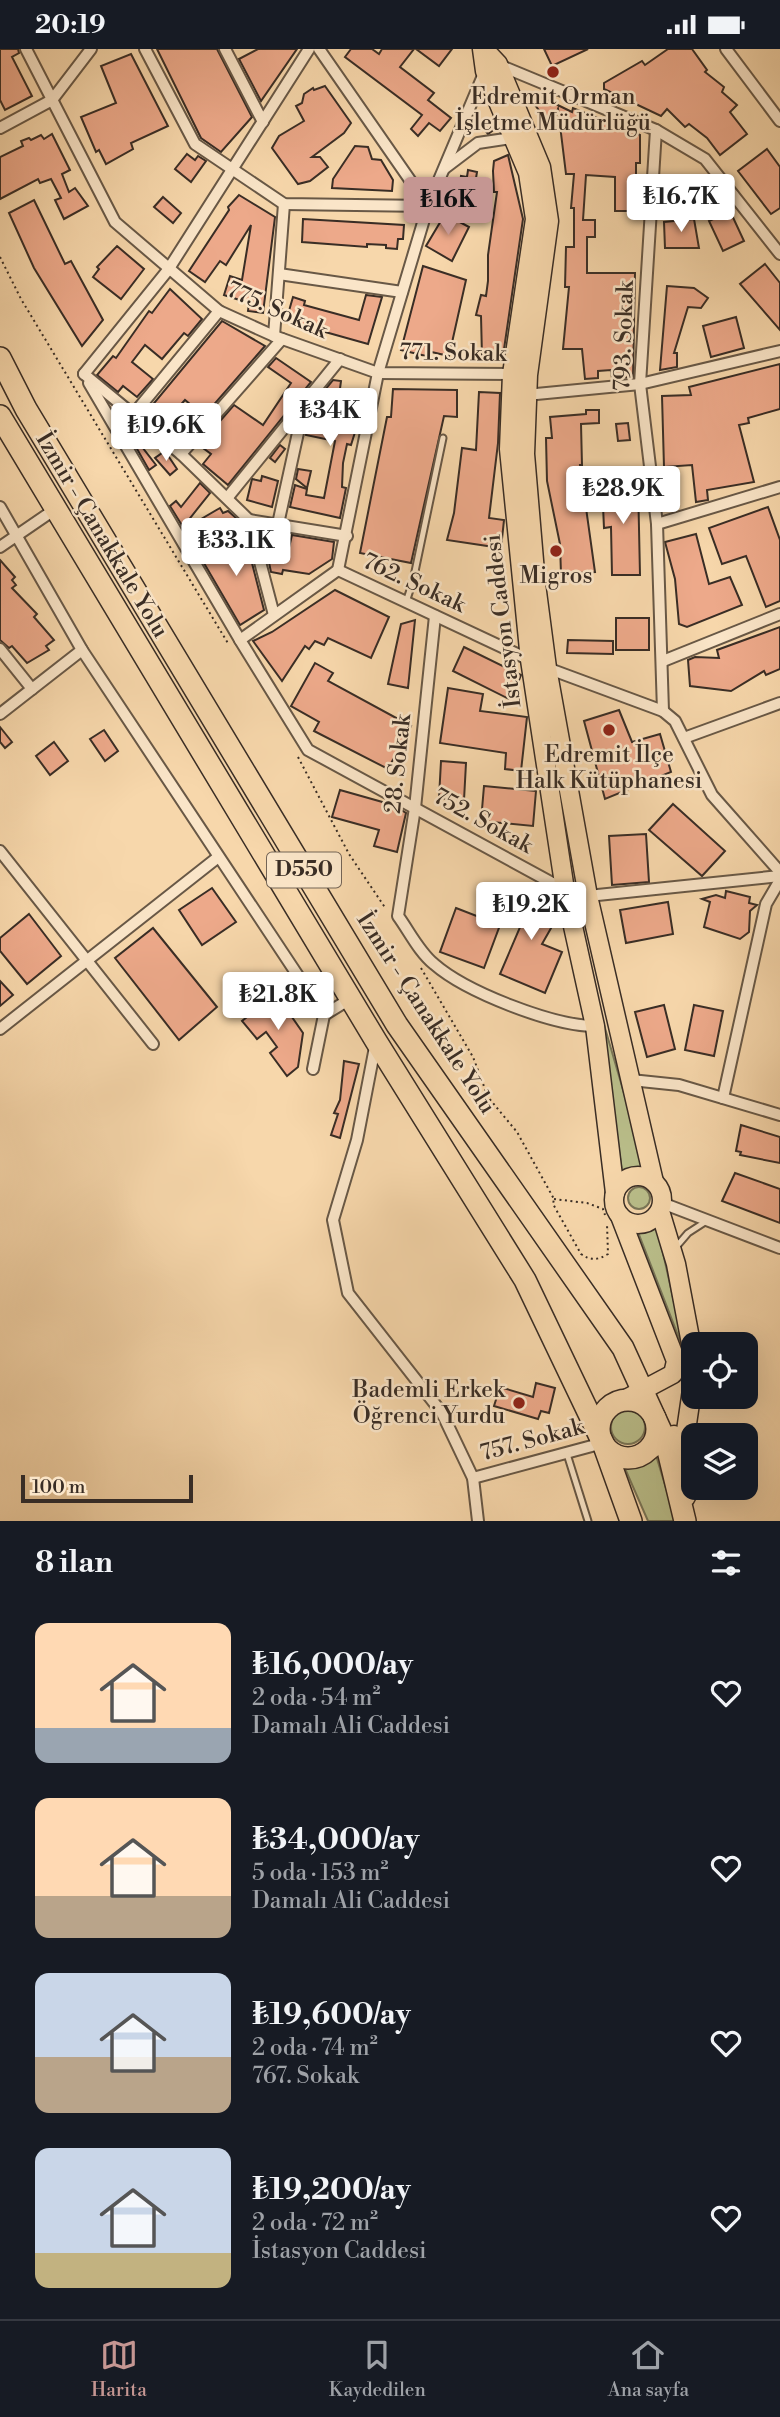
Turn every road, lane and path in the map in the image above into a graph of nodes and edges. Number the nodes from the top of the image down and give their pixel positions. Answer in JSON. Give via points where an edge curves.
{"nodes":[{"id":1,"x":26,"y":49,"type":"edge"},
{"id":2,"x":90,"y":49,"type":"edge"},
{"id":3,"x":145,"y":49,"type":"edge"},
{"id":4,"x":225,"y":49,"type":"edge"},
{"id":5,"x":309,"y":49,"type":"edge"},
{"id":6,"x":319,"y":49,"type":"edge"},
{"id":7,"x":483,"y":49,"type":"edge"},
{"id":8,"x":726,"y":49,"type":"edge"},
{"id":9,"x":491,"y":68,"type":"junction"},
{"id":10,"x":52,"y":100,"type":"junction"},
{"id":11,"x":780,"y":121,"type":"edge"},
{"id":12,"x":263,"y":123,"type":"junction"},
{"id":13,"x":0,"y":128,"type":"edge"},
{"id":14,"x":656,"y":130,"type":"junction"},
{"id":15,"x":521,"y":137,"type":"junction"},
{"id":16,"x":442,"y":169,"type":"junction"},
{"id":17,"x":232,"y":171,"type":"junction"},
{"id":18,"x":733,"y":195,"type":"junction"},
{"id":19,"x":284,"y":204,"type":"junction"},
{"id":20,"x":428,"y":206,"type":"junction"},
{"id":21,"x":651,"y":207,"type":"junction"},
{"id":22,"x":780,"y":254,"type":"edge"},
{"id":23,"x":0,"y":257,"type":"edge"},
{"id":24,"x":168,"y":270,"type":"junction"},
{"id":25,"x":279,"y":274,"type":"junction"},
{"id":26,"x":402,"y":292,"type":"junction"},
{"id":27,"x":219,"y":311,"type":"junction"},
{"id":28,"x":278,"y":337,"type":"junction"},
{"id":29,"x":780,"y":351,"type":"edge"},
{"id":30,"x":0,"y":358,"type":"edge"},
{"id":31,"x":340,"y":359,"type":"junction"},
{"id":32,"x":378,"y":373,"type":"junction"},
{"id":33,"x":84,"y":374,"type":"junction"},
{"id":34,"x":520,"y":375,"type":"junction"},
{"id":35,"x":640,"y":384,"type":"junction"},
{"id":36,"x":526,"y":395,"type":"junction"},
{"id":37,"x":304,"y":406,"type":"junction"},
{"id":38,"x":132,"y":415,"type":"junction"},
{"id":39,"x":0,"y":416,"type":"edge"},
{"id":40,"x":443,"y":438,"type":"dead end"},
{"id":41,"x":181,"y":454,"type":"junction"},
{"id":42,"x":780,"y":487,"type":"edge"},
{"id":43,"x":228,"y":497,"type":"junction"},
{"id":44,"x":0,"y":507,"type":"edge"},
{"id":45,"x":54,"y":510,"type":"junction"},
{"id":46,"x":249,"y":520,"type":"junction"},
{"id":47,"x":278,"y":524,"type":"junction"},
{"id":48,"x":657,"y":524,"type":"junction"},
{"id":49,"x":16,"y":535,"type":"junction"},
{"id":50,"x":346,"y":536,"type":"junction"},
{"id":51,"x":0,"y":547,"type":"edge"},
{"id":52,"x":190,"y":555,"type":"junction"},
{"id":53,"x":338,"y":571,"type":"junction"},
{"id":54,"x":405,"y":602,"type":"junction"},
{"id":55,"x":780,"y":614,"type":"edge"},
{"id":56,"x":274,"y":615,"type":"junction"},
{"id":57,"x":435,"y":615,"type":"junction"},
{"id":58,"x":240,"y":640,"type":"junction"},
{"id":59,"x":0,"y":649,"type":"edge"},
{"id":60,"x":82,"y":650,"type":"junction"},
{"id":61,"x":233,"y":652,"type":"dead end"},
{"id":62,"x":530,"y":660,"type":"junction"},
{"id":63,"x":663,"y":661,"type":"junction"},
{"id":64,"x":547,"y":669,"type":"junction"},
{"id":65,"x":32,"y":689,"type":"junction"},
{"id":66,"x":780,"y":703,"type":"edge"},
{"id":67,"x":663,"y":711,"type":"junction"},
{"id":68,"x":0,"y":714,"type":"edge"},
{"id":69,"x":684,"y":738,"type":"junction"},
{"id":70,"x":297,"y":755,"type":"dead end"},
{"id":71,"x":415,"y":808,"type":"junction"},
{"id":72,"x":0,"y":852,"type":"edge"},
{"id":73,"x":217,"y":858,"type":"junction"},
{"id":74,"x":780,"y":876,"type":"edge"},
{"id":75,"x":565,"y":890,"type":"junction"},
{"id":76,"x":588,"y":896,"type":"junction"},
{"id":77,"x":395,"y":916,"type":"junction"},
{"id":78,"x":87,"y":961,"type":"junction"},
{"id":79,"x":419,"y":964,"type":"dead end"},
{"id":80,"x":350,"y":999,"type":"junction"},
{"id":81,"x":324,"y":1015,"type":"junction"},
{"id":82,"x":595,"y":1025,"type":"junction"},
{"id":83,"x":0,"y":1029,"type":"edge"},
{"id":84,"x":376,"y":1041,"type":"junction"},
{"id":85,"x":153,"y":1044,"type":"dead end"},
{"id":86,"x":313,"y":1069,"type":"dead end"},
{"id":87,"x":631,"y":1080,"type":"junction"},
{"id":88,"x":723,"y":1098,"type":"junction"},
{"id":89,"x":780,"y":1115,"type":"edge"},
{"id":90,"x":654,"y":1182,"type":"junction"},
{"id":91,"x":615,"y":1193,"type":"junction"},
{"id":92,"x":554,"y":1199,"type":"junction"},
{"id":93,"x":661,"y":1207,"type":"junction"},
{"id":94,"x":620,"y":1216,"type":"junction"},
{"id":95,"x":705,"y":1222,"type":"junction"},
{"id":96,"x":780,"y":1248,"type":"edge"},
{"id":97,"x":673,"y":1253,"type":"junction"},
{"id":98,"x":689,"y":1332,"type":"edge"},
{"id":99,"x":642,"y":1391,"type":"junction"},
{"id":100,"x":689,"y":1409,"type":"edge"},
{"id":101,"x":657,"y":1421,"type":"junction"},
{"id":102,"x":687,"y":1423,"type":"edge"},
{"id":103,"x":681,"y":1428,"type":"edge"},
{"id":104,"x":666,"y":1442,"type":"junction"},
{"id":105,"x":603,"y":1443,"type":"junction"},
{"id":106,"x":567,"y":1453,"type":"junction"},
{"id":107,"x":643,"y":1454,"type":"junction"},
{"id":108,"x":473,"y":1478,"type":"junction"},
{"id":109,"x":685,"y":1500,"type":"edge"},
{"id":110,"x":478,"y":1521,"type":"edge"},
{"id":111,"x":589,"y":1521,"type":"edge"},
{"id":112,"x":631,"y":1521,"type":"edge"},
{"id":113,"x":686,"y":1521,"type":"edge"}],
"edges":[{"from":1,"to":10,"type":"street","name":"775. Sokak"},
{"from":2,"to":10,"type":"street"},
{"from":3,"to":17,"type":"street","via":[[195,144]]},
{"from":4,"to":12,"type":"street"},
{"from":5,"to":12,"type":"street"},
{"from":6,"to":20,"type":"street"},
{"from":7,"to":9,"type":"main road","name":"İstasyon Caddesi"},
{"from":8,"to":11,"type":"street"},
{"from":9,"to":14,"type":"street"},
{"from":9,"to":15,"type":"main road","name":"İstasyon Caddesi"},
{"from":9,"to":16,"type":"street"},
{"from":10,"to":13,"type":"street"},
{"from":10,"to":24,"type":"street","name":"775. Sokak","via":[[115,222]]},
{"from":12,"to":17,"type":"street"},
{"from":14,"to":18,"type":"street","via":[[705,159]]},
{"from":14,"to":21,"type":"street","name":"793. Sokak"},
{"from":15,"to":16,"type":"street","via":[[478,143]]},
{"from":15,"to":34,"type":"main road","name":"İstasyon Caddesi","via":[[541,167],[548,221]]},
{"from":16,"to":20,"type":"street"},
{"from":17,"to":19,"type":"street"},
{"from":17,"to":24,"type":"street"},
{"from":18,"to":21,"type":"street"},
{"from":18,"to":22,"type":"street"},
{"from":19,"to":20,"type":"street"},
{"from":19,"to":25,"type":"street"},
{"from":20,"to":26,"type":"street"},
{"from":21,"to":35,"type":"street","name":"793. Sokak"},
{"from":23,"to":61,"type":"path"},
{"from":24,"to":27,"type":"street","name":"775. Sokak"},
{"from":24,"to":33,"type":"street"},
{"from":25,"to":26,"type":"street"},
{"from":25,"to":28,"type":"street"},
{"from":26,"to":32,"type":"street"},
{"from":27,"to":28,"type":"street","name":"775. Sokak"},
{"from":27,"to":38,"type":"street"},
{"from":28,"to":31,"type":"street","name":"775. Sokak"},
{"from":28,"to":41,"type":"street"},
{"from":29,"to":35,"type":"street"},
{"from":30,"to":99,"type":"highway","name":"İzmir - Çanakkale Yolu","number":"D550","via":[[26,409],[397,1025],[606,1320]]},
{"from":31,"to":32,"type":"street","name":"775. Sokak"},
{"from":31,"to":37,"type":"street"},
{"from":32,"to":34,"type":"street","name":"771. Sokak"},
{"from":32,"to":50,"type":"street"},
{"from":33,"to":38,"type":"street"},
{"from":33,"to":52,"type":"street"},
{"from":34,"to":36,"type":"main road","name":"İstasyon Caddesi"},
{"from":34,"to":62,"type":"main road","name":"İstasyon Caddesi","via":[[509,449]]},
{"from":35,"to":36,"type":"street"},
{"from":35,"to":48,"type":"street","name":"793. Sokak"},
{"from":36,"to":64,"type":"main road","name":"İstasyon Caddesi","via":[[525,454]]},
{"from":37,"to":43,"type":"street"},
{"from":37,"to":47,"type":"street"},
{"from":38,"to":41,"type":"street"},
{"from":39,"to":45,"type":"highway","name":"İzmir - Çanakkale Yolu"},
{"from":40,"to":54,"type":"lane"},
{"from":41,"to":43,"type":"street"},
{"from":42,"to":48,"type":"street"},
{"from":43,"to":46,"type":"street"},
{"from":44,"to":49,"type":"street"},
{"from":45,"to":49,"type":"street"},
{"from":45,"to":80,"type":"highway","name":"İzmir - Çanakkale Yolu"},
{"from":46,"to":47,"type":"street"},
{"from":46,"to":52,"type":"street"},
{"from":46,"to":56,"type":"street"},
{"from":47,"to":50,"type":"street"},
{"from":48,"to":63,"type":"street","name":"793. Sokak"},
{"from":49,"to":51,"type":"street"},
{"from":49,"to":60,"type":"street"},
{"from":50,"to":53,"type":"street"},
{"from":52,"to":58,"type":"street"},
{"from":53,"to":54,"type":"street","name":"762. Sokak"},
{"from":53,"to":56,"type":"street"},
{"from":54,"to":57,"type":"street","name":"762. Sokak"},
{"from":55,"to":63,"type":"street"},
{"from":56,"to":58,"type":"street"},
{"from":57,"to":62,"type":"street","name":"762. Sokak"},
{"from":57,"to":71,"type":"street","name":"28. Sokak"},
{"from":58,"to":71,"type":"street","name":"752. Sokak","via":[[308,750]]},
{"from":59,"to":65,"type":"street"},
{"from":60,"to":65,"type":"street"},
{"from":60,"to":73,"type":"street"},
{"from":62,"to":64,"type":"street","name":"762. Sokak"},
{"from":62,"to":75,"type":"main road","name":"İstasyon Caddesi"},
{"from":63,"to":67,"type":"street","name":"793. Sokak"},
{"from":64,"to":67,"type":"street","name":"762. Sokak"},
{"from":64,"to":76,"type":"main road","name":"İstasyon Caddesi"},
{"from":65,"to":68,"type":"street"},
{"from":66,"to":69,"type":"street"},
{"from":67,"to":69,"type":"street"},
{"from":69,"to":74,"type":"street","via":[[712,795]]},
{"from":70,"to":77,"type":"path","via":[[349,854]]},
{"from":71,"to":75,"type":"street","name":"752. Sokak"},
{"from":71,"to":77,"type":"street","name":"28. Sokak"},
{"from":72,"to":78,"type":"street"},
{"from":73,"to":78,"type":"street"},
{"from":73,"to":81,"type":"street"},
{"from":74,"to":76,"type":"street"},
{"from":74,"to":88,"type":"street","via":[[766,904]]},
{"from":75,"to":82,"type":"main road","name":"İstasyon Caddesi"},
{"from":76,"to":87,"type":"main road","name":"İstasyon Caddesi"},
{"from":77,"to":82,"type":"street","via":[[433,963],[466,985],[554,1020]]},
{"from":78,"to":83,"type":"street"},
{"from":78,"to":85,"type":"street"},
{"from":79,"to":92,"type":"path","via":[[473,1057],[488,1097],[517,1132]]},
{"from":80,"to":81,"type":"street"},
{"from":80,"to":84,"type":"highway","name":"İzmir - Çanakkale Yolu"},
{"from":81,"to":86,"type":"street"},
{"from":82,"to":91,"type":"main road","name":"İstasyon Caddesi"},
{"from":84,"to":105,"type":"highway","name":"İzmir - Çanakkale Yolu","via":[[525,1280]]},
{"from":84,"to":108,"type":"street","via":[[357,1140],[333,1220],[348,1293],[442,1413]]},
{"from":87,"to":88,"type":"street","via":[[679,1085]]},
{"from":87,"to":90,"type":"main road","name":"İstasyon Caddesi"},
{"from":88,"to":89,"type":"street"},
{"from":90,"to":91,"type":"main road","via":[[632,1177]]},
{"from":90,"to":93,"type":"main road","name":"İstasyon Caddesi","via":[[662,1196]]},
{"from":91,"to":94,"type":"main road","name":"İstasyon Caddesi"},
{"from":92,"to":92,"type":"path","via":[[603,1209],[607,1254],[595,1260],[582,1254]]},
{"from":93,"to":94,"type":"main road","via":[[649,1222],[641,1224]]},
{"from":93,"to":95,"type":"street"},
{"from":93,"to":97,"type":"main road","name":"İstasyon Caddesi"},
{"from":94,"to":99,"type":"main road","name":"İstasyon Caddesi","via":[[676,1361],[673,1374]]},
{"from":95,"to":96,"type":"street"},
{"from":95,"to":97,"type":"lane","via":[[688,1233]]},
{"from":97,"to":98,"type":"main road","name":"İstasyon Caddesi"},
{"from":99,"to":101,"type":"highway"},
{"from":99,"to":105,"type":"highway","via":[[602,1415]]},
{"from":100,"to":102,"type":"main road"},
{"from":101,"to":104,"type":"highway"},
{"from":101,"to":107,"type":"highway","via":[[655,1440]]},
{"from":103,"to":104,"type":"main road"},
{"from":104,"to":107,"type":"main road"},
{"from":104,"to":113,"type":"highway"},
{"from":105,"to":106,"type":"street","name":"757. Sokak"},
{"from":105,"to":107,"type":"highway","via":[[625,1458]]},
{"from":105,"to":112,"type":"highway","name":"İzmir - Çanakkale Yolu"},
{"from":106,"to":108,"type":"street","name":"757. Sokak"},
{"from":106,"to":111,"type":"lane"},
{"from":108,"to":110,"type":"street"},
{"from":109,"to":113,"type":"main road"}]}
